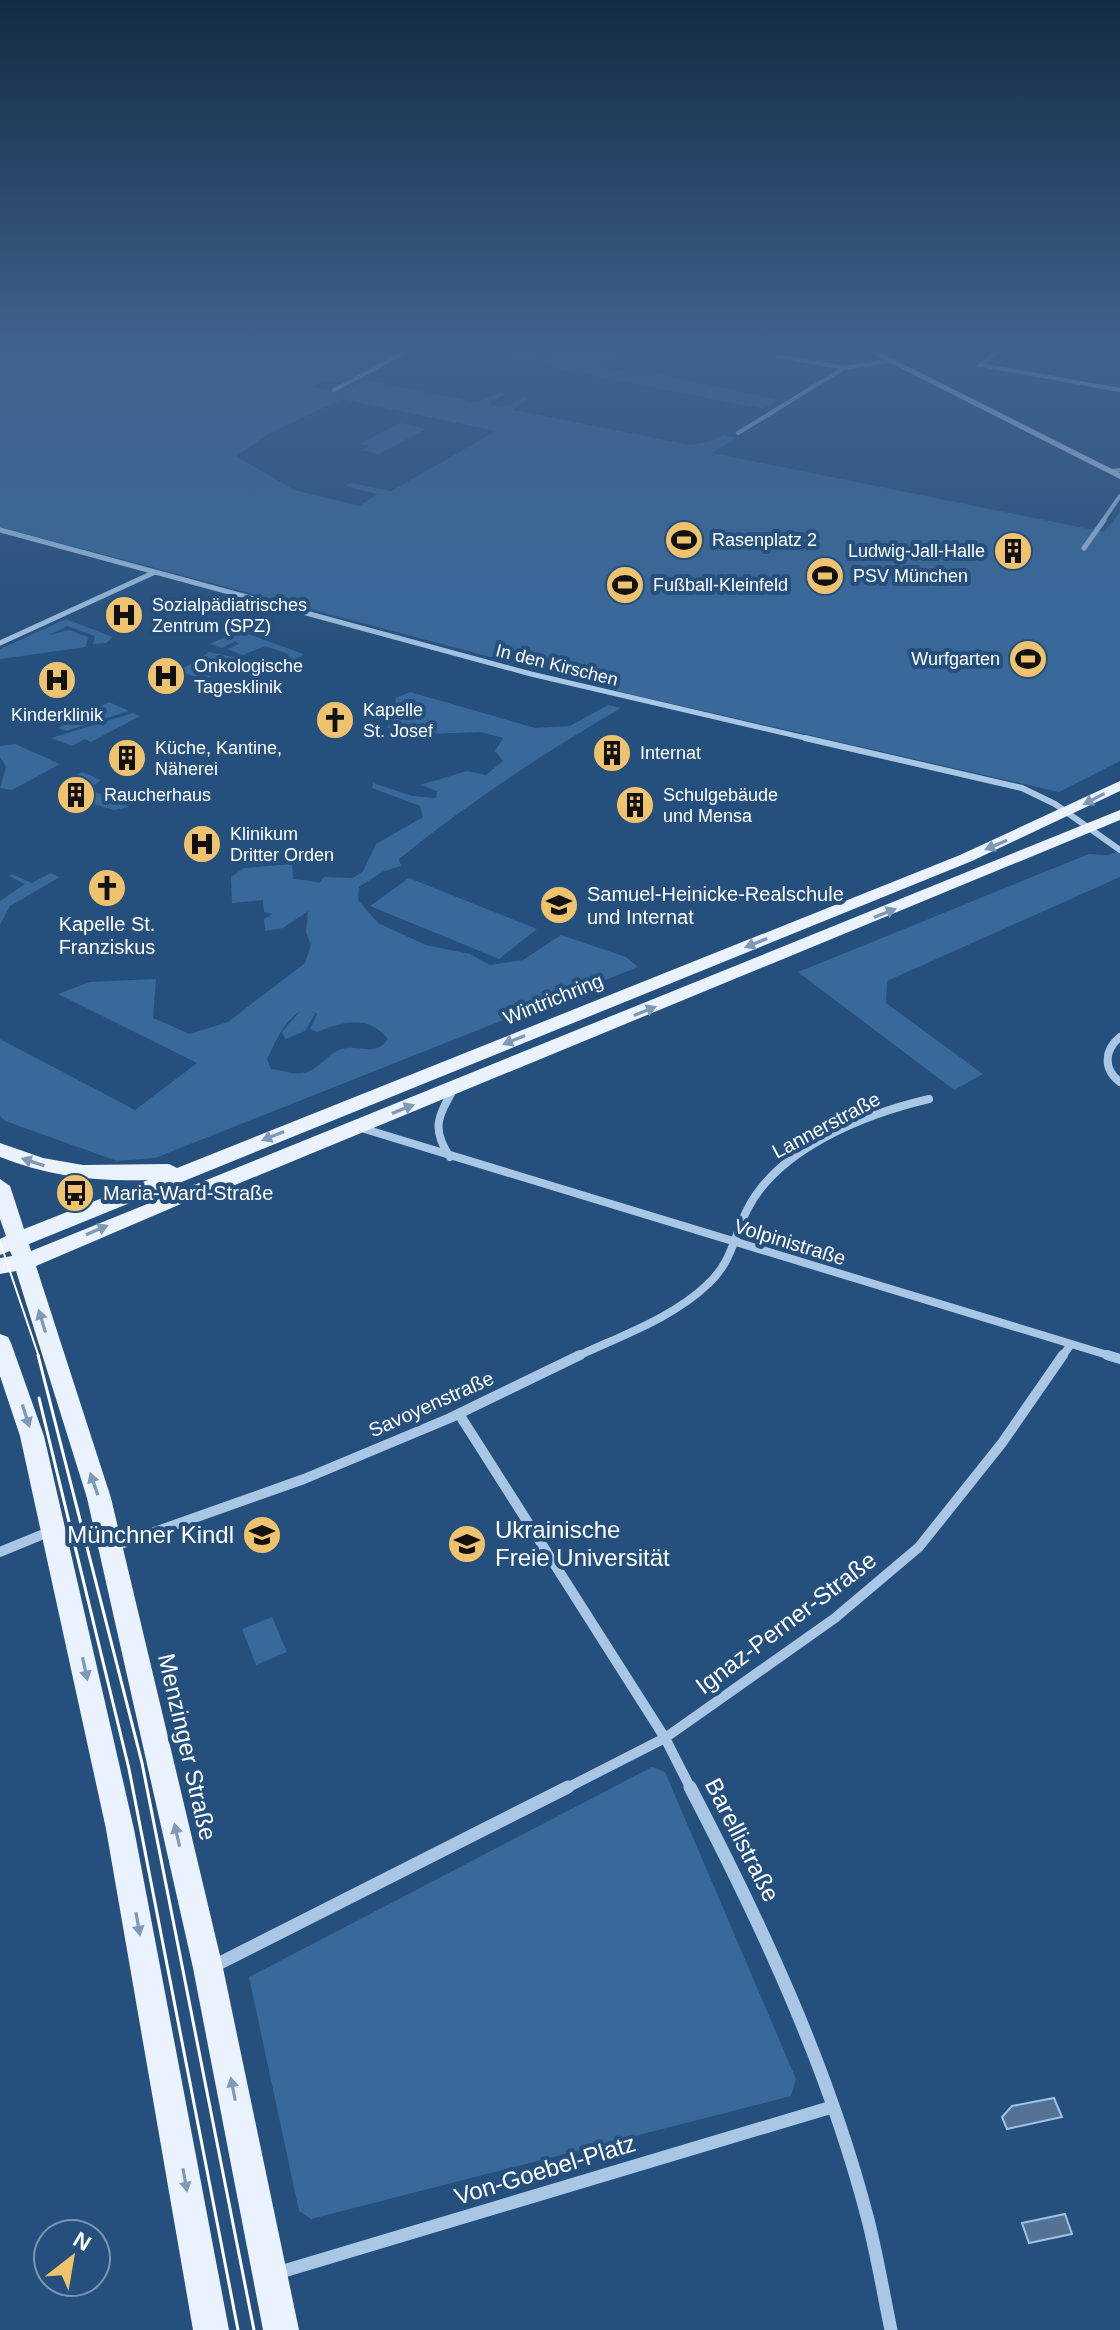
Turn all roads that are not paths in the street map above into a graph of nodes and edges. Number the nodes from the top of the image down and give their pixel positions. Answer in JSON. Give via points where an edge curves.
{"nodes":[{"id":1,"x":1083,"y":456,"type":"edge"},
{"id":2,"x":1117,"y":472,"type":"edge"},
{"id":3,"x":1120,"y":496,"type":"edge"},
{"id":4,"x":0,"y":530,"type":"edge"},
{"id":5,"x":10,"y":533,"type":"junction"},
{"id":6,"x":0,"y":537,"type":"edge"},
{"id":7,"x":1084,"y":548,"type":"dead end"},
{"id":8,"x":153,"y":573,"type":"junction"},
{"id":9,"x":0,"y":643,"type":"edge"},
{"id":10,"x":1120,"y":785,"type":"edge"},
{"id":11,"x":1067,"y":813,"type":"junction"},
{"id":12,"x":1120,"y":815,"type":"edge"},
{"id":13,"x":1092,"y":828,"type":"junction"},
{"id":14,"x":1120,"y":850,"type":"edge"},
{"id":15,"x":1120,"y":1037,"type":"edge"},
{"id":16,"x":1120,"y":1082,"type":"edge"},
{"id":17,"x":455,"y":1088,"type":"junction"},
{"id":18,"x":929,"y":1099,"type":"dead end"},
{"id":19,"x":357,"y":1127,"type":"junction"},
{"id":20,"x":0,"y":1150,"type":"edge"},
{"id":21,"x":450,"y":1158,"type":"junction"},
{"id":22,"x":193,"y":1168,"type":"junction"},
{"id":23,"x":0,"y":1186,"type":"edge"},
{"id":24,"x":9,"y":1242,"type":"edge"},
{"id":25,"x":736,"y":1245,"type":"junction"},
{"id":26,"x":26,"y":1262,"type":"junction"},
{"id":27,"x":0,"y":1266,"type":"edge"},
{"id":28,"x":0,"y":1343,"type":"edge"},
{"id":29,"x":1071,"y":1344,"type":"junction"},
{"id":30,"x":1120,"y":1359,"type":"edge"},
{"id":31,"x":459,"y":1414,"type":"junction"},
{"id":32,"x":54,"y":1529,"type":"junction"},
{"id":33,"x":110,"y":1548,"type":"junction"},
{"id":34,"x":0,"y":1552,"type":"edge"},
{"id":35,"x":665,"y":1738,"type":"junction"},
{"id":36,"x":208,"y":1968,"type":"junction"},
{"id":37,"x":832,"y":2107,"type":"junction"},
{"id":38,"x":271,"y":2275,"type":"junction"},
{"id":39,"x":211,"y":2330,"type":"edge"},
{"id":40,"x":281,"y":2330,"type":"edge"},
{"id":41,"x":891,"y":2330,"type":"edge"}],
"edges":[{"from":1,"to":2,"type":"main road"},
{"from":3,"to":7,"type":"street"},
{"from":4,"to":5,"type":"street","name":"In den Kirschen"},
{"from":5,"to":6,"type":"street"},
{"from":5,"to":8,"type":"street","name":"In den Kirschen"},
{"from":8,"to":9,"type":"street"},
{"from":8,"to":11,"type":"street","name":"In den Kirschen","via":[[576,685],[1022,788]]},
{"from":10,"to":11,"type":"main road","name":"Wintrichring","one_way":true},
{"from":11,"to":13,"type":"street","name":"In den Kirschen"},
{"from":11,"to":22,"type":"main road","name":"Wintrichring","one_way":true},
{"from":12,"to":13,"type":"main road"},
{"from":13,"to":14,"type":"street","name":"In den Kirschen"},
{"from":17,"to":13,"type":"main road","one_way":true},
{"from":15,"to":16,"type":"street","via":[[1106,1057],[1108,1071]]},
{"from":19,"to":17,"type":"main road","one_way":true},
{"from":17,"to":21,"type":"street","via":[[437,1119],[441,1144]]},
{"from":18,"to":25,"type":"street","name":"Lannerstraße","via":[[894,1107],[825,1139],[773,1172],[747,1210]]},
{"from":19,"to":21,"type":"street","name":"Volpinistraße"},
{"from":26,"to":19,"type":"main road","one_way":true},
{"from":22,"to":20,"type":"main road","one_way":true,"via":[[78,1174]]},
{"from":21,"to":25,"type":"street","name":"Volpinistraße"},
{"from":22,"to":24,"type":"main road","name":"Wintrichring"},
{"from":23,"to":24,"type":"main road","name":"Menzinger Straße"},
{"from":24,"to":26,"type":"main road","name":"Menzinger Straße"},
{"from":25,"to":29,"type":"street","name":"Volpinistraße"},
{"from":25,"to":31,"type":"street","name":"Savoyenstraße","via":[[711,1282],[685,1304]]},
{"from":26,"to":27,"type":"main road"},
{"from":33,"to":26,"type":"main road","name":"Menzinger Straße","one_way":true},
{"from":28,"to":32,"type":"main road","one_way":true,"via":[[32,1436]]},
{"from":29,"to":30,"type":"street","name":"Volpinistraße"},
{"from":29,"to":35,"type":"street","name":"Ignaz-Perner-Straße","via":[[1002,1443],[919,1547],[835,1618]]},
{"from":31,"to":33,"type":"street","name":"Savoyenstraße","via":[[304,1479]]},
{"from":31,"to":35,"type":"street","name":"Barellistraße"},
{"from":32,"to":34,"type":"street"},
{"from":32,"to":39,"type":"main road","one_way":true,"via":[[120,1829]]},
{"from":36,"to":33,"type":"main road","name":"Menzinger Straße","one_way":true},
{"from":35,"to":36,"type":"street"},
{"from":35,"to":37,"type":"street","name":"Barellistraße","via":[[754,1909]]},
{"from":38,"to":36,"type":"main road","name":"Menzinger Straße","one_way":true},
{"from":37,"to":38,"type":"street","name":"Von-Goebel-Platz"},
{"from":37,"to":41,"type":"street","name":"Barellistraße","via":[[867,2216]]},
{"from":38,"to":40,"type":"main road","name":"Menzinger Straße"}]}
